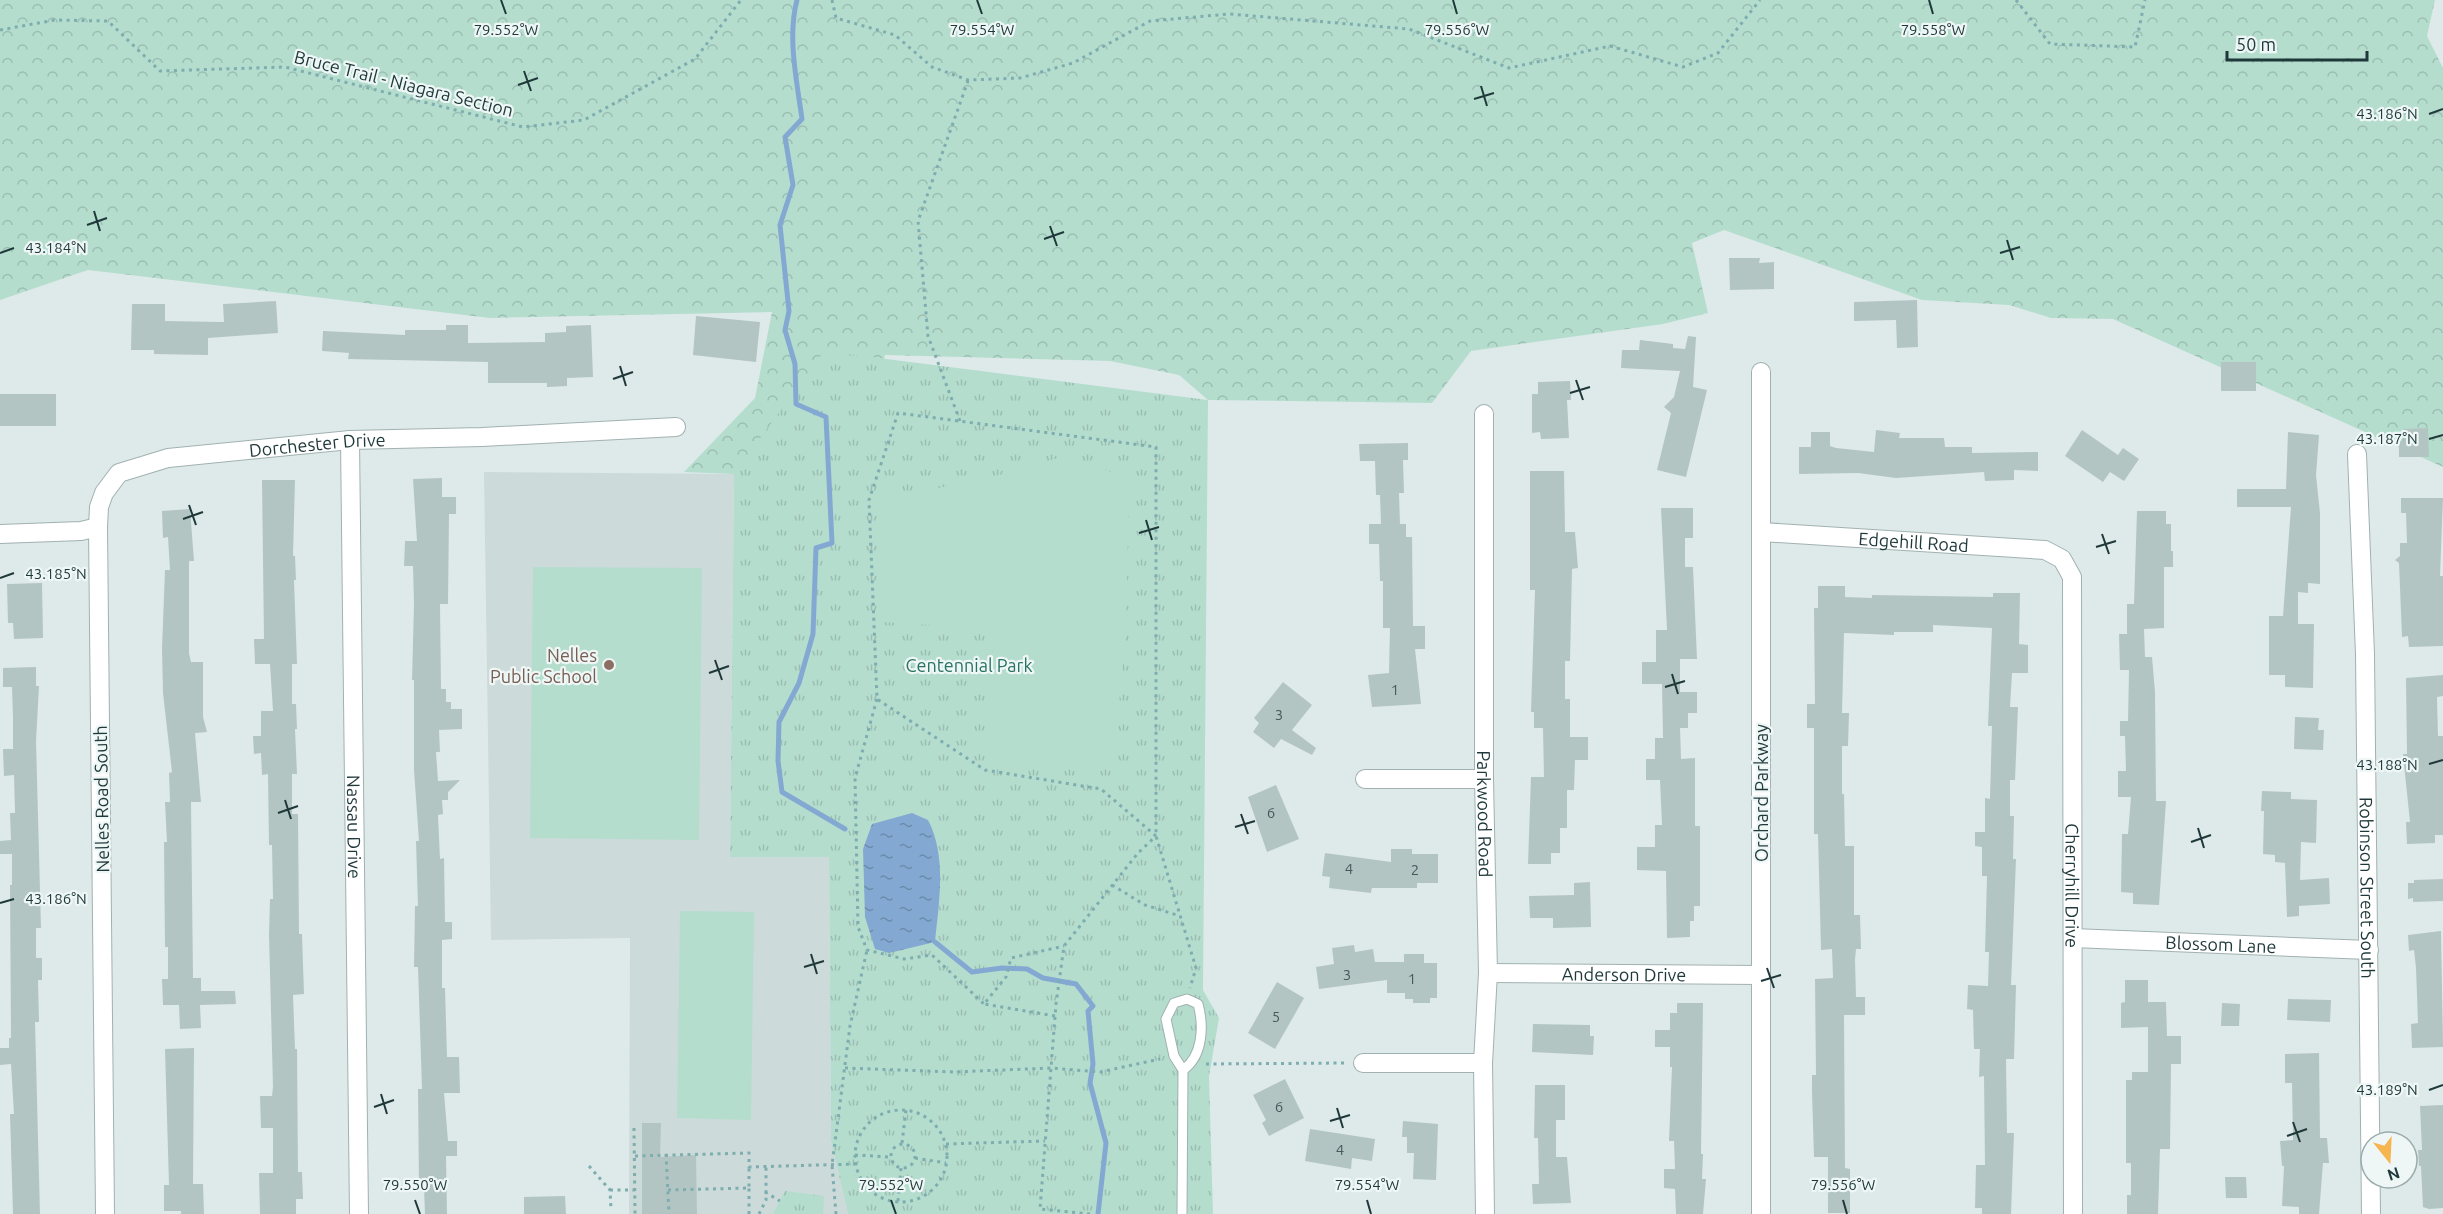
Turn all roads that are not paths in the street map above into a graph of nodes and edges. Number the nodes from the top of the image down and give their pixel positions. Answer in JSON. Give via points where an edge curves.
{"nodes":[{"id":1,"x":1761,"y":372,"type":"dead end"},
{"id":2,"x":1484,"y":414,"type":"dead end"},
{"id":3,"x":676,"y":427,"type":"dead end"},
{"id":4,"x":350,"y":440,"type":"junction"},
{"id":5,"x":2357,"y":454,"type":"dead end"},
{"id":6,"x":98,"y":527,"type":"junction"},
{"id":7,"x":1762,"y":532,"type":"junction"},
{"id":8,"x":0,"y":534,"type":"edge"},
{"id":9,"x":2062,"y":559,"type":"joint"},
{"id":10,"x":1365,"y":779,"type":"dead end"},
{"id":11,"x":1484,"y":779,"type":"junction"},
{"id":12,"x":2073,"y":938,"type":"junction"},
{"id":13,"x":2368,"y":950,"type":"junction"},
{"id":14,"x":1488,"y":974,"type":"junction"},
{"id":15,"x":1761,"y":975,"type":"junction"},
{"id":16,"x":1363,"y":1063,"type":"road end"},
{"id":17,"x":1483,"y":1063,"type":"junction"},
{"id":18,"x":1182,"y":1070,"type":"junction"},
{"id":19,"x":105,"y":1214,"type":"edge"},
{"id":20,"x":359,"y":1214,"type":"edge"},
{"id":21,"x":1182,"y":1214,"type":"edge"},
{"id":22,"x":1485,"y":1214,"type":"edge"},
{"id":23,"x":1761,"y":1214,"type":"edge"},
{"id":24,"x":2073,"y":1214,"type":"edge"},
{"id":25,"x":2371,"y":1214,"type":"edge"}],
"edges":[{"from":1,"to":7,"type":"street","name":"Orchard Parkway"},
{"from":2,"to":11,"type":"street","name":"Parkwood Road"},
{"from":3,"to":4,"type":"street","name":"Dorchester Drive"},
{"from":4,"to":6,"type":"street","name":"Dorchester Drive","via":[[168,458],[119,473],[104,493]]},
{"from":4,"to":20,"type":"street","name":"Nassau Drive"},
{"from":5,"to":13,"type":"street","name":"Robinson Street South","via":[[2365,654]]},
{"from":6,"to":8,"type":"street"},
{"from":6,"to":19,"type":"street","name":"Nelles Road South"},
{"from":7,"to":9,"type":"street","name":"Edgehill Road","via":[[2046,550]]},
{"from":7,"to":15,"type":"street","name":"Orchard Parkway"},
{"from":9,"to":12,"type":"street","name":"Cherryhill Drive","via":[[2072,577]]},
{"from":10,"to":11,"type":"street"},
{"from":11,"to":14,"type":"street","name":"Parkwood Road"},
{"from":12,"to":13,"type":"street","name":"Blossom Lane"},
{"from":12,"to":24,"type":"street","name":"Cherryhill Drive"},
{"from":13,"to":25,"type":"street","name":"Robinson Street South"},
{"from":14,"to":15,"type":"street","name":"Anderson Drive"},
{"from":14,"to":17,"type":"street","name":"Parkwood Road"},
{"from":15,"to":23,"type":"street","name":"Orchard Parkway"},
{"from":16,"to":17,"type":"street"},
{"from":17,"to":22,"type":"street","name":"Parkwood Road"},
{"from":18,"to":18,"type":"lane","via":[[1191,1065],[1203,1023],[1198,1004],[1187,999],[1174,1003],[1166,1019],[1174,1056]]},
{"from":18,"to":21,"type":"lane"}]}
